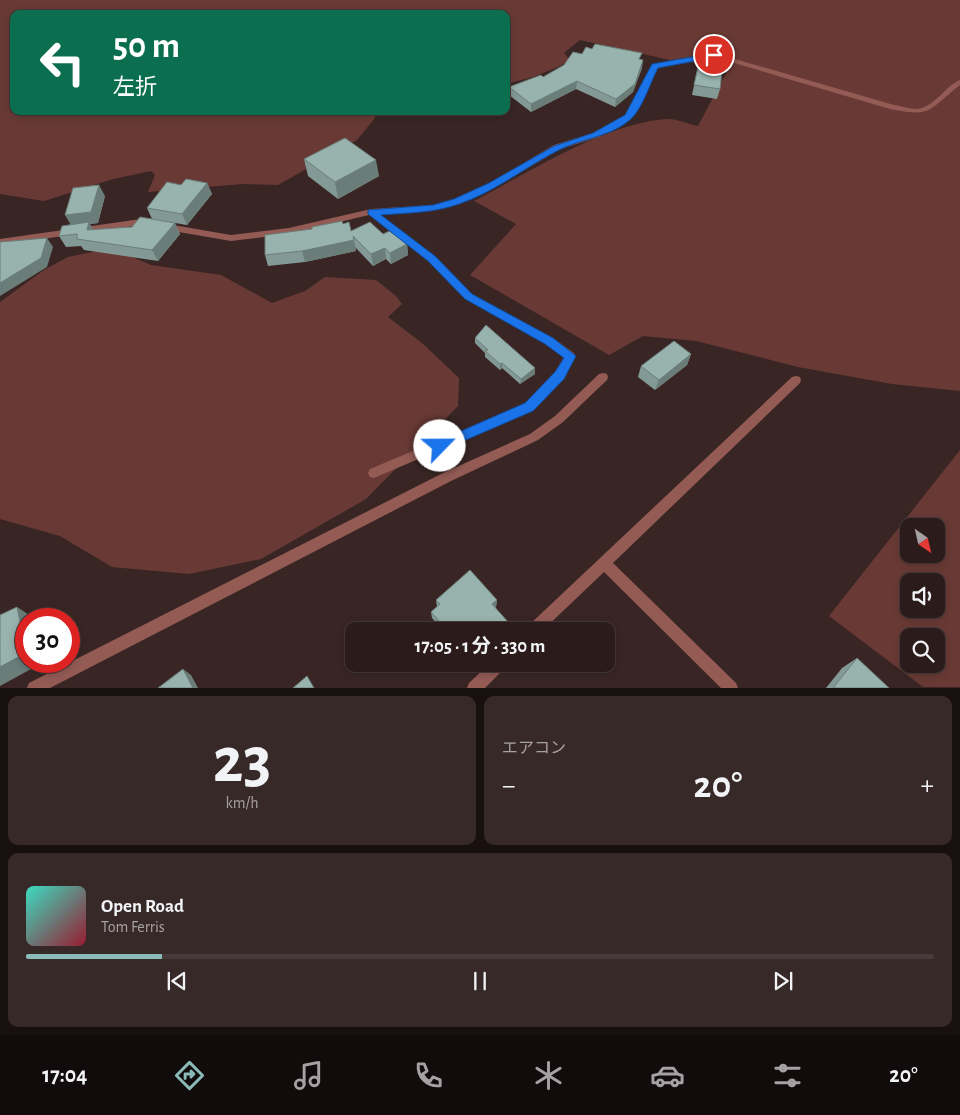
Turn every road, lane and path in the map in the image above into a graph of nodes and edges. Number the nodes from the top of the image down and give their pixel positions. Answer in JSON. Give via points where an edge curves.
{"nodes":[{"id":1,"x":960,"y":82,"type":"edge"},
{"id":2,"x":371,"y":212,"type":"junction"},
{"id":3,"x":0,"y":242,"type":"edge"},
{"id":4,"x":603,"y":377,"type":"dead end"},
{"id":5,"x":796,"y":380,"type":"dead end"},
{"id":6,"x":374,"y":473,"type":"dead end"},
{"id":7,"x":604,"y":563,"type":"junction"},
{"id":8,"x":542,"y":622,"type":"edge"},
{"id":9,"x":491,"y":672,"type":"edge"},
{"id":10,"x":34,"y":688,"type":"edge"},
{"id":11,"x":474,"y":688,"type":"edge"},
{"id":12,"x":731,"y":688,"type":"edge"}],
"edges":[{"from":1,"to":2,"type":"street","via":[[928,108],[917,111],[714,55],[655,66],[628,116],[596,135],[557,147],[457,202],[433,208]]},
{"from":2,"to":3,"type":"street","via":[[289,231],[230,238],[141,222]]},
{"from":2,"to":6,"type":"street","via":[[431,259],[468,296],[570,356],[559,375],[529,407]]},
{"from":4,"to":10,"type":"street","via":[[559,419],[534,437],[438,481]]},
{"from":5,"to":7,"type":"street"},
{"from":7,"to":8,"type":"street"},
{"from":7,"to":12,"type":"street"},
{"from":9,"to":11,"type":"street"}]}
